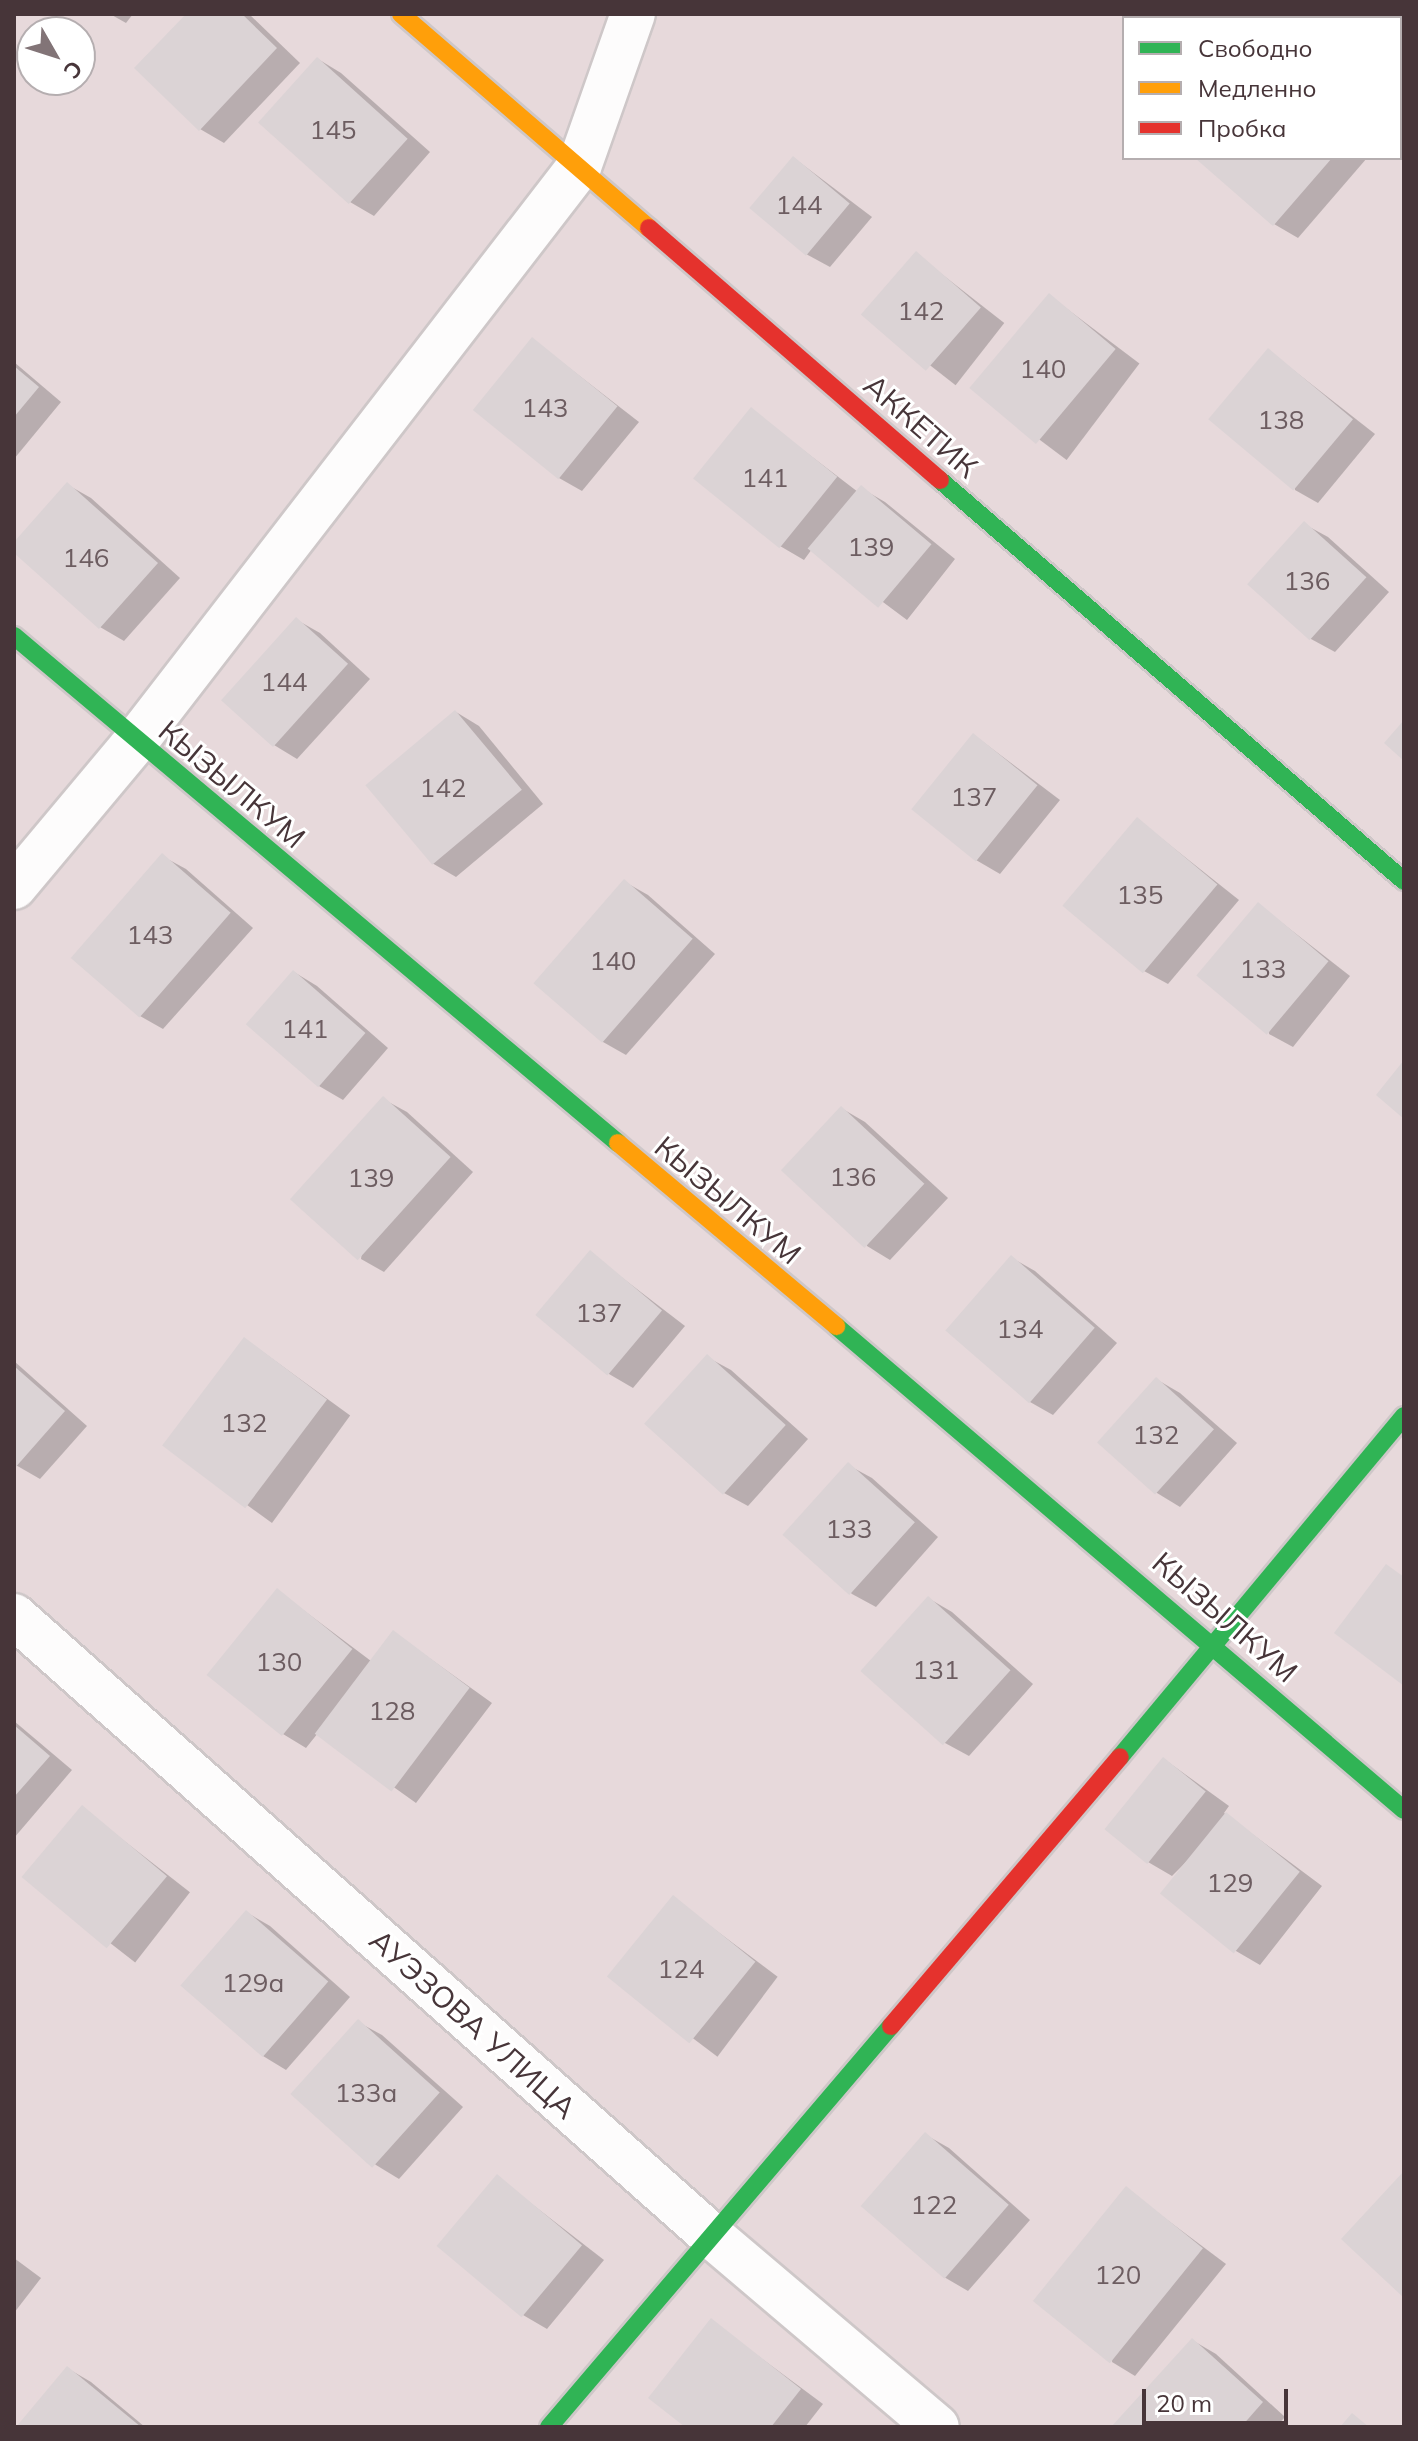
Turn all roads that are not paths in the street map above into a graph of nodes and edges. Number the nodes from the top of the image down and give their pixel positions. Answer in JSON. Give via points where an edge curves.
{"nodes":[{"id":1,"x":401,"y":14,"type":"edge"},
{"id":2,"x":633,"y":14,"type":"edge"},
{"id":3,"x":579,"y":167,"type":"junction"},
{"id":4,"x":14,"y":636,"type":"edge"},
{"id":5,"x":136,"y":741,"type":"junction"},
{"id":6,"x":1404,"y":881,"type":"edge"},
{"id":7,"x":14,"y":887,"type":"edge"},
{"id":8,"x":1404,"y":1416,"type":"edge"},
{"id":9,"x":14,"y":1616,"type":"edge"},
{"id":10,"x":1216,"y":1645,"type":"junction"},
{"id":11,"x":1404,"y":1810,"type":"edge"},
{"id":12,"x":714,"y":2238,"type":"junction"},
{"id":13,"x":549,"y":2427,"type":"edge"},
{"id":14,"x":937,"y":2427,"type":"edge"}],
"edges":[{"from":1,"to":3,"type":"street","name":"АККЕТИК"},
{"from":2,"to":3,"type":"street"},
{"from":3,"to":5,"type":"street"},
{"from":3,"to":6,"type":"street","name":"АККЕТИК"},
{"from":4,"to":5,"type":"street","name":"КЫЗЫЛКУМ"},
{"from":5,"to":7,"type":"street"},
{"from":5,"to":10,"type":"street","name":"КЫЗЫЛКУМ"},
{"from":8,"to":10,"type":"street"},
{"from":9,"to":12,"type":"street","name":"АУЭЗОВА УЛИЦА"},
{"from":10,"to":11,"type":"street","name":"КЫЗЫЛКУМ"},
{"from":10,"to":12,"type":"street"},
{"from":12,"to":13,"type":"street"},
{"from":12,"to":14,"type":"street","name":"АУЭЗОВА УЛИЦА"}]}
